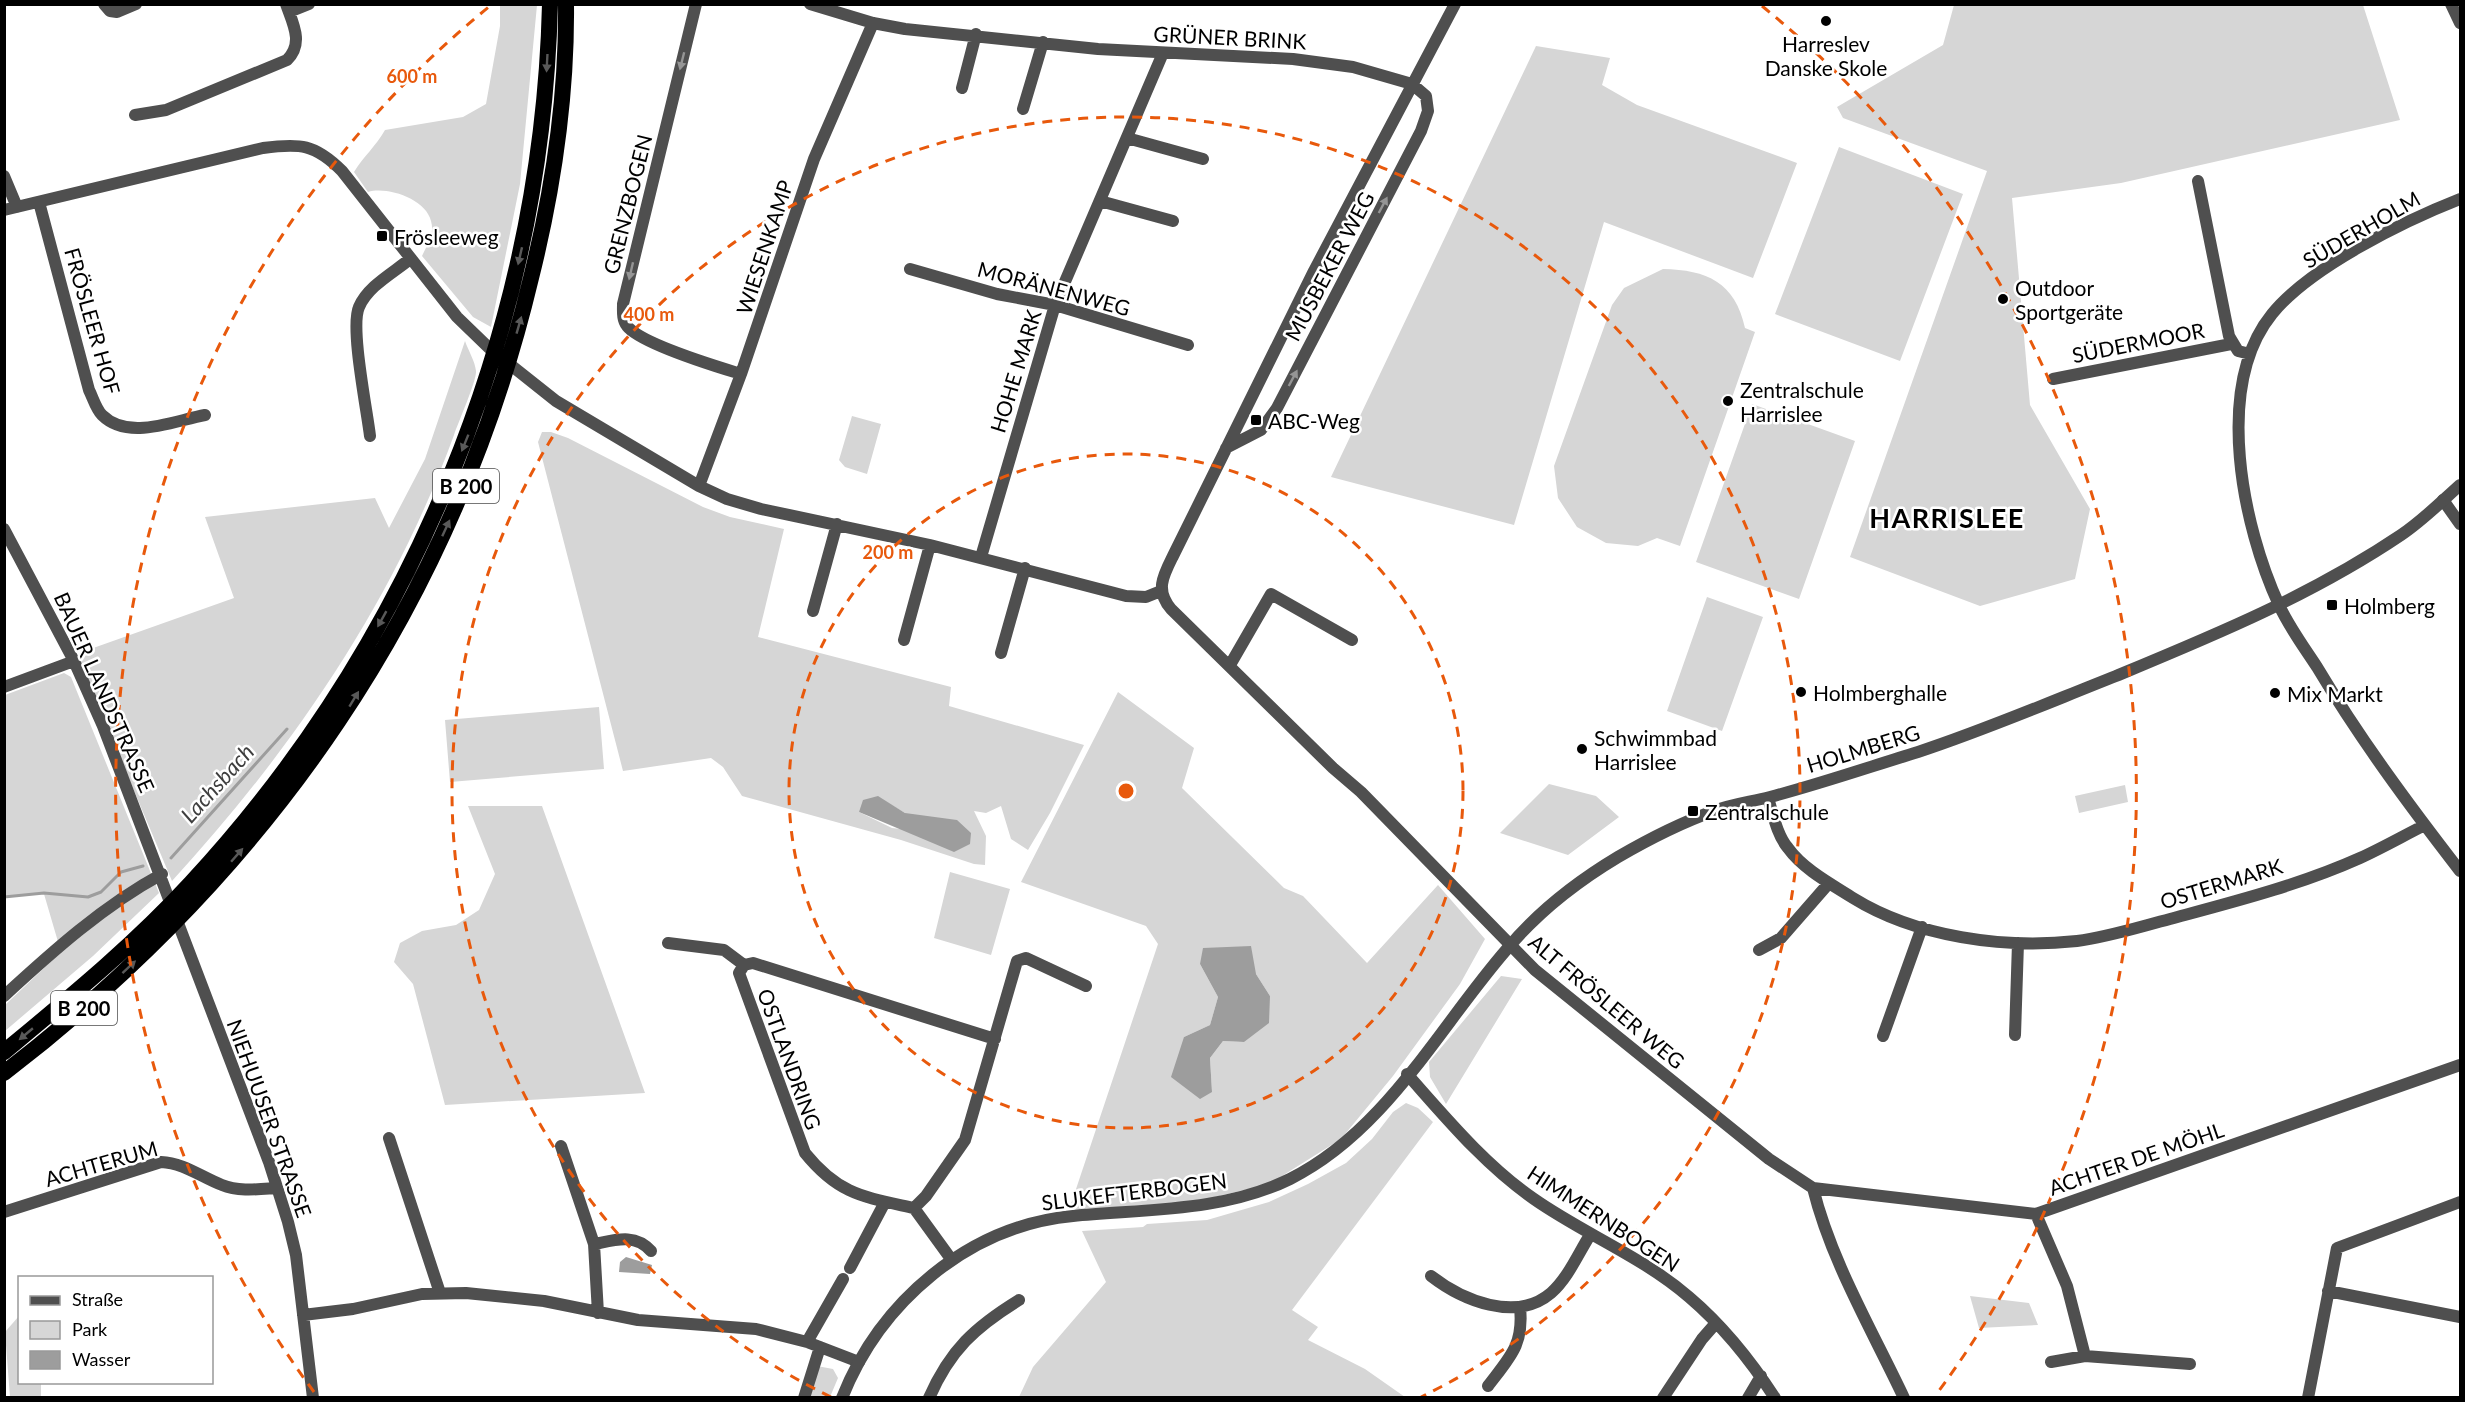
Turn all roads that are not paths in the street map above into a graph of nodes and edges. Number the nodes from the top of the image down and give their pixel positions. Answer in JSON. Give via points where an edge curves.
{"nodes":[{"id":1,"x":104,"y":4,"type":"edge"},
{"id":2,"x":136,"y":4,"type":"edge"},
{"id":3,"x":309,"y":4,"type":"edge"},
{"id":4,"x":550,"y":4,"type":"edge"},
{"id":5,"x":566,"y":4,"type":"edge"},
{"id":6,"x":696,"y":4,"type":"edge"},
{"id":7,"x":810,"y":4,"type":"edge"},
{"id":8,"x":1455,"y":4,"type":"edge"},
{"id":9,"x":2451,"y":4,"type":"edge"},
{"id":10,"x":287,"y":8,"type":"edge"},
{"id":11,"x":873,"y":23,"type":"junction"},
{"id":12,"x":2460,"y":24,"type":"edge"},
{"id":13,"x":976,"y":34,"type":"junction"},
{"id":14,"x":1043,"y":42,"type":"junction"},
{"id":15,"x":1163,"y":53,"type":"junction"},
{"id":16,"x":1412,"y":84,"type":"junction"},
{"id":17,"x":962,"y":88,"type":"dead end"},
{"id":18,"x":1023,"y":109,"type":"dead end"},
{"id":19,"x":135,"y":115,"type":"dead end"},
{"id":20,"x":1127,"y":138,"type":"junction"},
{"id":21,"x":1203,"y":159,"type":"dead end"},
{"id":22,"x":5,"y":177,"type":"edge"},
{"id":23,"x":2198,"y":181,"type":"dead end"},
{"id":24,"x":2460,"y":199,"type":"edge"},
{"id":25,"x":1100,"y":201,"type":"junction"},
{"id":26,"x":39,"y":202,"type":"junction"},
{"id":27,"x":11,"y":208,"type":"edge"},
{"id":28,"x":1173,"y":221,"type":"dead end"},
{"id":29,"x":410,"y":259,"type":"junction"},
{"id":30,"x":910,"y":269,"type":"dead end"},
{"id":31,"x":1055,"y":305,"type":"junction"},
{"id":32,"x":2231,"y":344,"type":"junction"},
{"id":33,"x":1188,"y":345,"type":"dead end"},
{"id":34,"x":2250,"y":354,"type":"junction"},
{"id":35,"x":741,"y":375,"type":"junction"},
{"id":36,"x":2053,"y":379,"type":"dead end"},
{"id":37,"x":205,"y":415,"type":"dead end"},
{"id":38,"x":370,"y":436,"type":"dead end"},
{"id":39,"x":1226,"y":448,"type":"junction"},
{"id":40,"x":2460,"y":485,"type":"edge"},
{"id":41,"x":699,"y":486,"type":"junction"},
{"id":42,"x":2443,"y":500,"type":"junction"},
{"id":43,"x":837,"y":524,"type":"junction"},
{"id":44,"x":2460,"y":524,"type":"edge"},
{"id":45,"x":4,"y":529,"type":"edge"},
{"id":46,"x":930,"y":544,"type":"junction"},
{"id":47,"x":981,"y":557,"type":"junction"},
{"id":48,"x":1025,"y":567,"type":"junction"},
{"id":49,"x":1161,"y":591,"type":"junction"},
{"id":50,"x":2280,"y":606,"type":"junction"},
{"id":51,"x":813,"y":611,"type":"dead end"},
{"id":52,"x":904,"y":640,"type":"dead end"},
{"id":53,"x":1353,"y":640,"type":"dead end"},
{"id":54,"x":1001,"y":653,"type":"dead end"},
{"id":55,"x":74,"y":661,"type":"junction"},
{"id":56,"x":1230,"y":665,"type":"junction"},
{"id":57,"x":4,"y":687,"type":"edge"},
{"id":58,"x":1768,"y":798,"type":"junction"},
{"id":59,"x":2425,"y":825,"type":"junction"},
{"id":60,"x":2460,"y":871,"type":"edge"},
{"id":61,"x":162,"y":874,"type":"junction"},
{"id":62,"x":1829,"y":883,"type":"junction"},
{"id":63,"x":169,"y":893,"type":"joint"},
{"id":64,"x":1922,"y":927,"type":"junction"},
{"id":65,"x":668,"y":943,"type":"dead end"},
{"id":66,"x":2018,"y":943,"type":"junction"},
{"id":67,"x":1509,"y":945,"type":"junction"},
{"id":68,"x":1759,"y":950,"type":"dead end"},
{"id":69,"x":744,"y":965,"type":"junction"},
{"id":70,"x":1086,"y":986,"type":"dead end"},
{"id":71,"x":4,"y":996,"type":"edge"},
{"id":72,"x":2015,"y":1035,"type":"dead end"},
{"id":73,"x":1883,"y":1036,"type":"dead end"},
{"id":74,"x":995,"y":1039,"type":"junction"},
{"id":75,"x":4,"y":1052,"type":"edge"},
{"id":76,"x":2460,"y":1065,"type":"edge"},
{"id":77,"x":4,"y":1073,"type":"edge"},
{"id":78,"x":1407,"y":1074,"type":"junction"},
{"id":79,"x":389,"y":1138,"type":"dead end"},
{"id":80,"x":561,"y":1146,"type":"dead end"},
{"id":81,"x":277,"y":1188,"type":"junction"},
{"id":82,"x":1813,"y":1188,"type":"junction"},
{"id":83,"x":885,"y":1202,"type":"junction"},
{"id":84,"x":2460,"y":1202,"type":"edge"},
{"id":85,"x":914,"y":1208,"type":"junction"},
{"id":86,"x":4,"y":1212,"type":"edge"},
{"id":87,"x":2036,"y":1214,"type":"junction"},
{"id":88,"x":1590,"y":1235,"type":"junction"},
{"id":89,"x":594,"y":1244,"type":"junction"},
{"id":90,"x":651,"y":1251,"type":"dead end"},
{"id":91,"x":951,"y":1259,"type":"junction"},
{"id":92,"x":1431,"y":1276,"type":"dead end"},
{"id":93,"x":2328,"y":1291,"type":"junction"},
{"id":94,"x":440,"y":1293,"type":"junction"},
{"id":95,"x":1019,"y":1300,"type":"dead end"},
{"id":96,"x":1520,"y":1307,"type":"junction"},
{"id":97,"x":598,"y":1312,"type":"junction"},
{"id":98,"x":303,"y":1315,"type":"junction"},
{"id":99,"x":2460,"y":1317,"type":"edge"},
{"id":100,"x":1716,"y":1323,"type":"junction"},
{"id":101,"x":807,"y":1342,"type":"junction"},
{"id":102,"x":820,"y":1347,"type":"junction"},
{"id":103,"x":2085,"y":1356,"type":"junction"},
{"id":104,"x":860,"y":1362,"type":"junction"},
{"id":105,"x":2051,"y":1362,"type":"dead end"},
{"id":106,"x":2190,"y":1364,"type":"dead end"},
{"id":107,"x":1761,"y":1376,"type":"junction"},
{"id":108,"x":1488,"y":1386,"type":"dead end"},
{"id":109,"x":314,"y":1398,"type":"edge"},
{"id":110,"x":804,"y":1398,"type":"edge"},
{"id":111,"x":842,"y":1398,"type":"edge"},
{"id":112,"x":929,"y":1398,"type":"edge"},
{"id":113,"x":1663,"y":1398,"type":"edge"},
{"id":114,"x":1748,"y":1398,"type":"edge"},
{"id":115,"x":1775,"y":1398,"type":"edge"},
{"id":116,"x":1904,"y":1398,"type":"edge"},
{"id":117,"x":2308,"y":1398,"type":"edge"}],
"edges":[{"from":1,"to":2,"type":"street","via":[[117,12]]},
{"from":3,"to":10,"type":"street"},
{"from":4,"to":75,"type":"highway","number":"B 200","one_way":true,"via":[[541,140],[523,242],[494,361],[446,490],[393,601],[334,700],[267,795],[148,926],[87,984]]},
{"from":77,"to":5,"type":"highway","number":"B 200","one_way":true,"via":[[99,995],[199,900],[280,803],[348,708],[409,604],[466,486],[508,367],[537,256],[555,151]]},
{"from":6,"to":35,"type":"street","name":"GRENZBOGEN","one_way":true,"via":[[623,303],[623,317],[635,333]]},
{"from":7,"to":11,"type":"street","name":"GRÜNER BRINK"},
{"from":8,"to":16,"type":"street","name":"MUSBEKER WEG"},
{"from":9,"to":12,"type":"street"},
{"from":10,"to":19,"type":"street","via":[[297,39],[295,52],[276,67],[166,110]]},
{"from":11,"to":13,"type":"street","name":"GRÜNER BRINK"},
{"from":11,"to":35,"type":"street","name":"WIESENKAMP","via":[[814,159]]},
{"from":13,"to":14,"type":"street","name":"GRÜNER BRINK"},
{"from":13,"to":17,"type":"street"},
{"from":14,"to":15,"type":"street","name":"GRÜNER BRINK"},
{"from":14,"to":18,"type":"street"},
{"from":15,"to":16,"type":"street","name":"GRÜNER BRINK","via":[[1303,60],[1353,67]]},
{"from":15,"to":20,"type":"street","name":"HOHE MARK"},
{"from":16,"to":39,"type":"street","name":"MUSBEKER WEG"},
{"from":39,"to":16,"type":"street","name":"MUSBEKER WEG","one_way":true,"via":[[1261,430],[1277,408],[1421,132],[1428,111],[1426,96]]},
{"from":20,"to":21,"type":"street"},
{"from":20,"to":25,"type":"street","name":"HOHE MARK"},
{"from":22,"to":27,"type":"street"},
{"from":23,"to":32,"type":"street","name":"SÜDERMOOR"},
{"from":24,"to":34,"type":"street","name":"SÜDERHOLM","via":[[2425,213],[2340,260],[2298,289],[2272,314]]},
{"from":25,"to":28,"type":"street"},
{"from":25,"to":31,"type":"street","name":"HOHE MARK"},
{"from":26,"to":27,"type":"street"},
{"from":26,"to":29,"type":"street","via":[[263,147],[294,144],[327,156]]},
{"from":26,"to":37,"type":"street","name":"FRÖSLEER HOF","via":[[89,390],[101,414],[116,426],[135,429]]},
{"from":29,"to":38,"type":"street","via":[[370,290],[358,308],[356,327]]},
{"from":29,"to":41,"type":"street","via":[[488,348],[598,428]]},
{"from":30,"to":31,"type":"street","name":"MORÄNENWEG","via":[[998,294]]},
{"from":31,"to":33,"type":"street","name":"MORÄNENWEG"},
{"from":31,"to":47,"type":"street","name":"HOHE MARK"},
{"from":32,"to":34,"type":"street","name":"SÜDERMOOR"},
{"from":32,"to":36,"type":"street","name":"SÜDERMOOR"},
{"from":34,"to":50,"type":"street","name":"SÜDERHOLM","via":[[2239,411],[2241,472],[2256,539]]},
{"from":35,"to":41,"type":"street","name":"WIESENKAMP"},
{"from":39,"to":49,"type":"street","name":"MUSBEKER WEG","via":[[1173,556]]},
{"from":40,"to":42,"type":"street","name":"HOLMBERG"},
{"from":41,"to":43,"type":"street","via":[[761,509]]},
{"from":42,"to":44,"type":"street"},
{"from":42,"to":50,"type":"street","name":"HOLMBERG","via":[[2399,536]]},
{"from":43,"to":46,"type":"street"},
{"from":43,"to":51,"type":"street"},
{"from":45,"to":55,"type":"street","name":"BAUER LANDSTRASSE"},
{"from":46,"to":47,"type":"street"},
{"from":46,"to":52,"type":"street"},
{"from":47,"to":48,"type":"street"},
{"from":48,"to":49,"type":"street","via":[[1126,596],[1146,597]]},
{"from":48,"to":54,"type":"street"},
{"from":49,"to":56,"type":"street","name":"ALT FRÖSLEER WEG","via":[[1171,609]]},
{"from":50,"to":58,"type":"street","name":"HOLMBERG","via":[[1954,740]]},
{"from":50,"to":59,"type":"street","name":"SÜDERHOLM","via":[[2353,726]]},
{"from":53,"to":56,"type":"street","via":[[1271,594]]},
{"from":55,"to":57,"type":"street"},
{"from":55,"to":61,"type":"street","name":"BAUER LANDSTRASSE"},
{"from":56,"to":67,"type":"street","name":"ALT FRÖSLEER WEG"},
{"from":58,"to":62,"type":"street","name":"OSTERMARK","via":[[1788,848]]},
{"from":58,"to":67,"type":"street","name":"HOLMBERG","via":[[1718,809],[1662,831],[1611,861],[1553,904]]},
{"from":59,"to":60,"type":"street","name":"SÜDERHOLM"},
{"from":59,"to":66,"type":"street","name":"OSTERMARK","via":[[2359,858],[2221,905],[2078,941]]},
{"from":61,"to":63,"type":"street","name":"BAUER LANDSTRASSE"},
{"from":61,"to":71,"type":"street","via":[[131,891],[52,952]]},
{"from":62,"to":64,"type":"street","name":"OSTERMARK","via":[[1888,916]]},
{"from":62,"to":68,"type":"street","via":[[1782,938]]},
{"from":63,"to":81,"type":"street","name":"NIEHUUSER STRASSE"},
{"from":64,"to":66,"type":"street","name":"OSTERMARK"},
{"from":64,"to":73,"type":"street"},
{"from":65,"to":69,"type":"street","via":[[724,950]]},
{"from":66,"to":72,"type":"street"},
{"from":67,"to":78,"type":"street","name":"SLUKEFTERBOGEN"},
{"from":67,"to":82,"type":"street","name":"ALT FRÖSLEER WEG","via":[[1769,1159]]},
{"from":69,"to":74,"type":"street","name":"OSTLANDRING","via":[[753,963]]},
{"from":69,"to":83,"type":"street","name":"OSTLANDRING","via":[[739,973],[741,981],[805,1153],[846,1191]]},
{"from":70,"to":74,"type":"street","via":[[1026,958],[1017,961]]},
{"from":74,"to":85,"type":"street","via":[[965,1140]]},
{"from":76,"to":87,"type":"street","name":"ACHTER DE MÖHL"},
{"from":78,"to":88,"type":"street","name":"HIMMERNBOGEN","via":[[1499,1172]]},
{"from":78,"to":91,"type":"street","name":"SLUKEFTERBOGEN","via":[[1360,1131],[1313,1167],[1270,1188],[1194,1206],[1041,1220]]},
{"from":79,"to":94,"type":"street"},
{"from":80,"to":89,"type":"street"},
{"from":81,"to":86,"type":"street","name":"ACHTERUM","via":[[224,1186],[178,1164],[161,1162]]},
{"from":81,"to":98,"type":"street","name":"NIEHUUSER STRASSE","via":[[296,1255]]},
{"from":82,"to":87,"type":"street","name":"ACHTER DE MÖHL"},
{"from":82,"to":116,"type":"street","via":[[1838,1259]]},
{"from":83,"to":85,"type":"street","name":"OSTLANDRING"},
{"from":83,"to":101,"type":"street"},
{"from":84,"to":93,"type":"street","via":[[2341,1246],[2336,1252]]},
{"from":85,"to":91,"type":"street"},
{"from":87,"to":103,"type":"street","via":[[2067,1286]]},
{"from":88,"to":96,"type":"street","via":[[1551,1292]]},
{"from":88,"to":100,"type":"street","name":"HIMMERNBOGEN","via":[[1662,1276]]},
{"from":89,"to":90,"type":"street","via":[[626,1238],[645,1244]]},
{"from":89,"to":97,"type":"street"},
{"from":91,"to":104,"type":"street","name":"SLUKEFTERBOGEN","via":[[918,1285],[883,1324]]},
{"from":92,"to":96,"type":"street","via":[[1459,1294],[1505,1307]]},
{"from":93,"to":99,"type":"street"},
{"from":93,"to":117,"type":"street"},
{"from":94,"to":97,"type":"street","via":[[544,1301]]},
{"from":94,"to":98,"type":"street"},
{"from":95,"to":112,"type":"street","via":[[963,1341]]},
{"from":96,"to":108,"type":"street","via":[[1518,1346]]},
{"from":97,"to":101,"type":"street","via":[[638,1320],[756,1329]]},
{"from":98,"to":109,"type":"street","name":"NIEHUUSER STRASSE"},
{"from":100,"to":107,"type":"street","name":"HIMMERNBOGEN"},
{"from":100,"to":113,"type":"street"},
{"from":101,"to":102,"type":"street"},
{"from":102,"to":104,"type":"street"},
{"from":102,"to":110,"type":"street"},
{"from":103,"to":105,"type":"street"},
{"from":103,"to":106,"type":"street"},
{"from":104,"to":111,"type":"street","name":"SLUKEFTERBOGEN"},
{"from":107,"to":114,"type":"street"},
{"from":107,"to":115,"type":"street","name":"HIMMERNBOGEN"}]}
